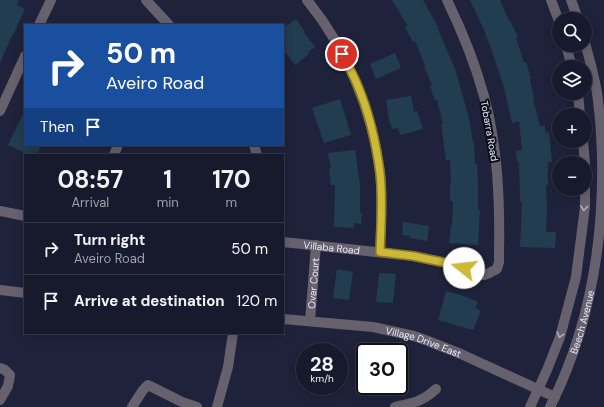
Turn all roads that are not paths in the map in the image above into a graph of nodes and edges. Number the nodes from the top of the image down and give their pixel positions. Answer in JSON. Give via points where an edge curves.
{"nodes":[{"id":1,"x":51,"y":0,"type":"edge"},
{"id":2,"x":146,"y":0,"type":"edge"},
{"id":3,"x":307,"y":0,"type":"edge"},
{"id":4,"x":447,"y":0,"type":"edge"},
{"id":5,"x":551,"y":0,"type":"edge"},
{"id":6,"x":571,"y":0,"type":"edge"},
{"id":7,"x":556,"y":12,"type":"edge"},
{"id":8,"x":575,"y":12,"type":"edge"},
{"id":9,"x":39,"y":24,"type":"edge"},
{"id":10,"x":168,"y":24,"type":"edge"},
{"id":11,"x":587,"y":52,"type":"edge"},
{"id":12,"x":24,"y":58,"type":"edge"},
{"id":13,"x":0,"y":111,"type":"edge"},
{"id":14,"x":592,"y":181,"type":"edge"},
{"id":15,"x":604,"y":182,"type":"edge"},
{"id":16,"x":585,"y":196,"type":"edge"},
{"id":17,"x":0,"y":211,"type":"edge"},
{"id":18,"x":24,"y":216,"type":"edge"},
{"id":19,"x":284,"y":242,"type":"edge"},
{"id":20,"x":316,"y":245,"type":"junction"},
{"id":21,"x":380,"y":252,"type":"junction"},
{"id":22,"x":497,"y":269,"type":"joint"},
{"id":23,"x":0,"y":290,"type":"edge"},
{"id":24,"x":24,"y":293,"type":"edge"},
{"id":25,"x":284,"y":319,"type":"edge"},
{"id":26,"x":310,"y":321,"type":"junction"},
{"id":27,"x":233,"y":334,"type":"edge"},
{"id":28,"x":0,"y":368,"type":"edge"},
{"id":29,"x":436,"y":389,"type":"dead end"},
{"id":30,"x":538,"y":390,"type":"junction"},
{"id":31,"x":555,"y":397,"type":"junction"},
{"id":32,"x":0,"y":400,"type":"edge"},
{"id":33,"x":132,"y":407,"type":"edge"},
{"id":34,"x":197,"y":407,"type":"edge"},
{"id":35,"x":217,"y":407,"type":"edge"},
{"id":36,"x":395,"y":407,"type":"edge"},
{"id":37,"x":530,"y":407,"type":"edge"},
{"id":38,"x":550,"y":407,"type":"edge"}],
"edges":[{"from":1,"to":9,"type":"street"},
{"from":2,"to":10,"type":"street"},
{"from":3,"to":21,"type":"street","via":[[342,54],[357,83],[368,115],[380,174]]},
{"from":4,"to":22,"type":"street","name":"Tobarra Road","via":[[469,51],[490,120],[498,185]]},
{"from":5,"to":7,"type":"street"},
{"from":6,"to":8,"type":"street"},
{"from":11,"to":15,"type":"street","name":"Beech Avenue","via":[[596,88]]},
{"from":12,"to":13,"type":"street"},
{"from":14,"to":15,"type":"street"},
{"from":15,"to":31,"type":"street","name":"Beech Avenue","via":[[598,260],[590,299],[577,344]]},
{"from":16,"to":30,"type":"street","name":"Beech Avenue","one_way":true,"via":[[576,277],[560,337]]},
{"from":17,"to":18,"type":"street"},
{"from":19,"to":20,"type":"street","name":"Villaba Road"},
{"from":20,"to":21,"type":"street","name":"Villaba Road"},
{"from":20,"to":26,"type":"street","name":"Ovar Court"},
{"from":21,"to":22,"type":"street","name":"Villaba Road","via":[[430,259],[479,274]]},
{"from":23,"to":24,"type":"street"},
{"from":25,"to":26,"type":"street","name":"Village Drive East"},
{"from":26,"to":30,"type":"street","name":"Village Drive East","via":[[373,327],[414,336],[461,354]]},
{"from":27,"to":35,"type":"street","via":[[228,367]]},
{"from":28,"to":32,"type":"street","via":[[10,376]]},
{"from":29,"to":36,"type":"street","via":[[420,401]]},
{"from":30,"to":31,"type":"street","name":"Village Drive East"},
{"from":30,"to":37,"type":"street","name":"Beech Avenue"},
{"from":31,"to":38,"type":"street","name":"Beech Avenue"},
{"from":33,"to":34,"type":"street","via":[[148,385]]}]}
